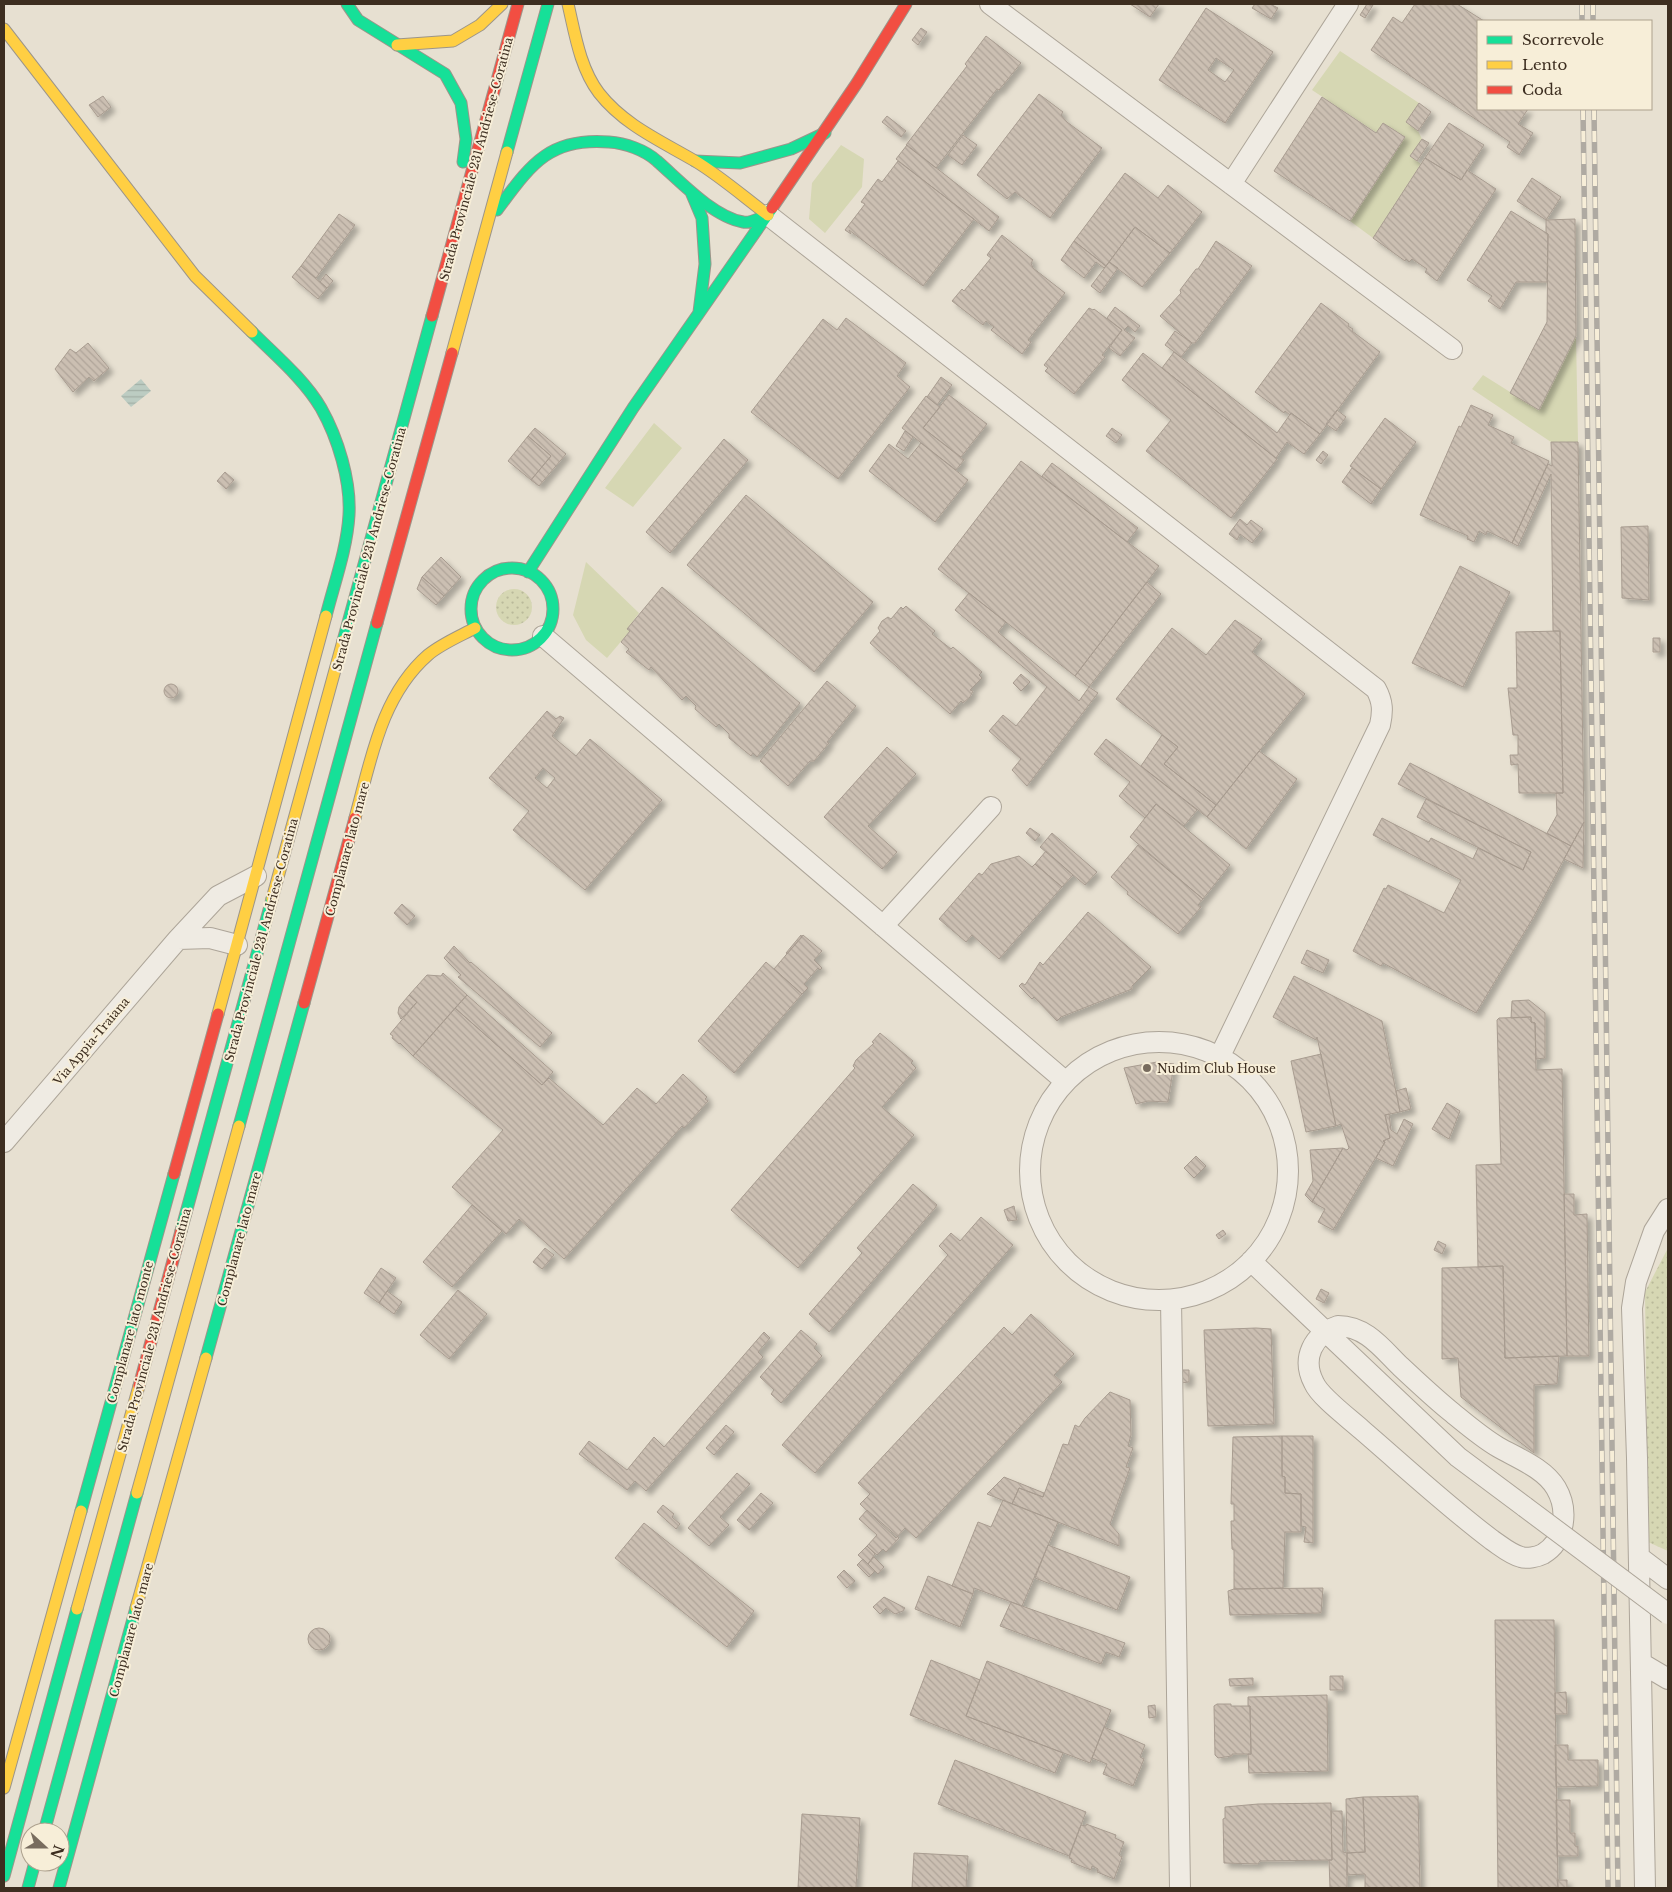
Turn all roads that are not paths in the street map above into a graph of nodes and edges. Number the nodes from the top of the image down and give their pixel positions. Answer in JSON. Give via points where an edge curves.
{"nodes":[{"id":1,"x":348,"y":4,"type":"edge"},
{"id":2,"x":502,"y":4,"type":"edge"},
{"id":3,"x":518,"y":4,"type":"edge"},
{"id":4,"x":548,"y":4,"type":"edge"},
{"id":5,"x":568,"y":4,"type":"edge"},
{"id":6,"x":906,"y":4,"type":"edge"},
{"id":7,"x":990,"y":4,"type":"edge"},
{"id":8,"x":1348,"y":4,"type":"edge"},
{"id":9,"x":4,"y":29,"type":"edge"},
{"id":10,"x":397,"y":45,"type":"junction"},
{"id":11,"x":824,"y":133,"type":"junction"},
{"id":12,"x":695,"y":161,"type":"junction"},
{"id":13,"x":1231,"y":184,"type":"junction"},
{"id":14,"x":691,"y":192,"type":"junction"},
{"id":15,"x":768,"y":215,"type":"junction"},
{"id":16,"x":487,"y":223,"type":"junction"},
{"id":17,"x":450,"y":253,"type":"junction"},
{"id":18,"x":699,"y":312,"type":"junction"},
{"id":19,"x":1452,"y":349,"type":"dead end"},
{"id":20,"x":528,"y":572,"type":"junction"},
{"id":21,"x":475,"y":628,"type":"junction"},
{"id":22,"x":543,"y":636,"type":"junction"},
{"id":23,"x":991,"y":806,"type":"dead end"},
{"id":24,"x":256,"y":876,"type":"junction"},
{"id":25,"x":883,"y":926,"type":"junction"},
{"id":26,"x":178,"y":939,"type":"junction"},
{"id":27,"x":237,"y":946,"type":"junction"},
{"id":28,"x":1220,"y":1056,"type":"junction"},
{"id":29,"x":1065,"y":1081,"type":"junction"},
{"id":30,"x":4,"y":1142,"type":"edge"},
{"id":31,"x":1668,"y":1209,"type":"edge"},
{"id":32,"x":1251,"y":1261,"type":"junction"},
{"id":33,"x":1171,"y":1300,"type":"junction"},
{"id":34,"x":1325,"y":1331,"type":"junction"},
{"id":35,"x":1639,"y":1557,"type":"junction"},
{"id":36,"x":1668,"y":1579,"type":"edge"},
{"id":37,"x":1668,"y":1614,"type":"edge"},
{"id":38,"x":1641,"y":1663,"type":"junction"},
{"id":39,"x":1668,"y":1680,"type":"edge"},
{"id":40,"x":4,"y":1788,"type":"edge"},
{"id":41,"x":47,"y":1822,"type":"edge"},
{"id":42,"x":33,"y":1872,"type":"edge"},
{"id":43,"x":4,"y":1876,"type":"edge"},
{"id":44,"x":28,"y":1888,"type":"edge"},
{"id":45,"x":59,"y":1888,"type":"edge"},
{"id":46,"x":1180,"y":1888,"type":"edge"},
{"id":47,"x":1645,"y":1888,"type":"edge"}],
"edges":[{"from":1,"to":10,"type":"main road","via":[[358,20]]},
{"from":2,"to":10,"type":"main road","via":[[480,25],[453,41]]},
{"from":3,"to":17,"type":"main road","name":"Strada Provinciale 231 Andriese-Coratina"},
{"from":4,"to":16,"type":"main road","name":"Strada Provinciale 231 Andriese-Coratina"},
{"from":5,"to":12,"type":"main road","via":[[582,60],[599,93],[632,125]]},
{"from":6,"to":11,"type":"main road"},
{"from":7,"to":13,"type":"street"},
{"from":8,"to":13,"type":"street"},
{"from":9,"to":24,"type":"main road","name":"Complanare lato monte","via":[[194,276],[299,381],[321,408],[336,443],[346,479],[349,515],[343,551]]},
{"from":10,"to":17,"type":"main road","via":[[445,74],[461,103],[466,139]]},
{"from":11,"to":12,"type":"main road","via":[[791,149],[740,163]]},
{"from":11,"to":15,"type":"main road"},
{"from":12,"to":15,"type":"main road"},
{"from":13,"to":19,"type":"street"},
{"from":14,"to":15,"type":"main road","via":[[729,218],[745,223]]},
{"from":14,"to":16,"type":"main road","via":[[655,159],[622,143],[585,140],[560,146],[527,170]]},
{"from":14,"to":18,"type":"main road","via":[[702,218],[705,264]]},
{"from":15,"to":18,"type":"main road"},
{"from":15,"to":28,"type":"street","via":[[1376,689],[1381,698],[1380,725]]},
{"from":16,"to":41,"type":"main road","name":"Strada Provinciale 231 Andriese-Coratina"},
{"from":17,"to":43,"type":"main road","name":"Strada Provinciale 231 Andriese-Coratina"},
{"from":18,"to":20,"type":"main road","via":[[582,484]]},
{"from":20,"to":21,"type":"main road","via":[[514,568],[487,576],[477,587],[472,600]]},
{"from":20,"to":22,"type":"main road","via":[[547,588],[552,600],[549,625]]},
{"from":21,"to":22,"type":"main road","via":[[483,639],[507,650],[533,644]]},
{"from":21,"to":45,"type":"main road","name":"Complanare lato mare","via":[[429,654],[401,684],[380,727]]},
{"from":22,"to":25,"type":"street"},
{"from":23,"to":25,"type":"street"},
{"from":24,"to":26,"type":"street","name":"Via Appia-Traiana","via":[[218,896]]},
{"from":24,"to":27,"type":"main road","name":"Complanare lato monte"},
{"from":25,"to":29,"type":"street"},
{"from":26,"to":27,"type":"street","via":[[210,938]]},
{"from":26,"to":30,"type":"street","name":"Via Appia-Traiana"},
{"from":27,"to":40,"type":"main road","name":"Complanare lato monte"},
{"from":28,"to":29,"type":"street","via":[[1197,1046],[1150,1041],[1126,1045],[1090,1061]]},
{"from":28,"to":32,"type":"street","via":[[1242,1070],[1260,1090],[1275,1112],[1284,1137],[1287,1190],[1280,1216],[1268,1240]]},
{"from":29,"to":33,"type":"street","via":[[1040,1119],[1033,1140],[1030,1185],[1042,1228],[1068,1264],[1105,1289],[1149,1300]]},
{"from":31,"to":35,"type":"street","via":[[1654,1231],[1636,1282],[1632,1308]]},
{"from":32,"to":33,"type":"street","via":[[1238,1273],[1206,1291]]},
{"from":32,"to":34,"type":"street"},
{"from":33,"to":46,"type":"street"},
{"from":34,"to":34,"type":"street","via":[[1312,1347],[1308,1364],[1314,1384],[1337,1408],[1507,1551],[1522,1558],[1538,1556],[1553,1548],[1563,1527],[1563,1506],[1545,1475],[1496,1446],[1449,1410],[1375,1340],[1350,1326]]},
{"from":34,"to":37,"type":"street","bridge":true,"via":[[1458,1457]]},
{"from":35,"to":36,"type":"street"},
{"from":35,"to":38,"type":"street"},
{"from":38,"to":39,"type":"street"},
{"from":38,"to":47,"type":"street"},
{"from":42,"to":44,"type":"main road"}]}
